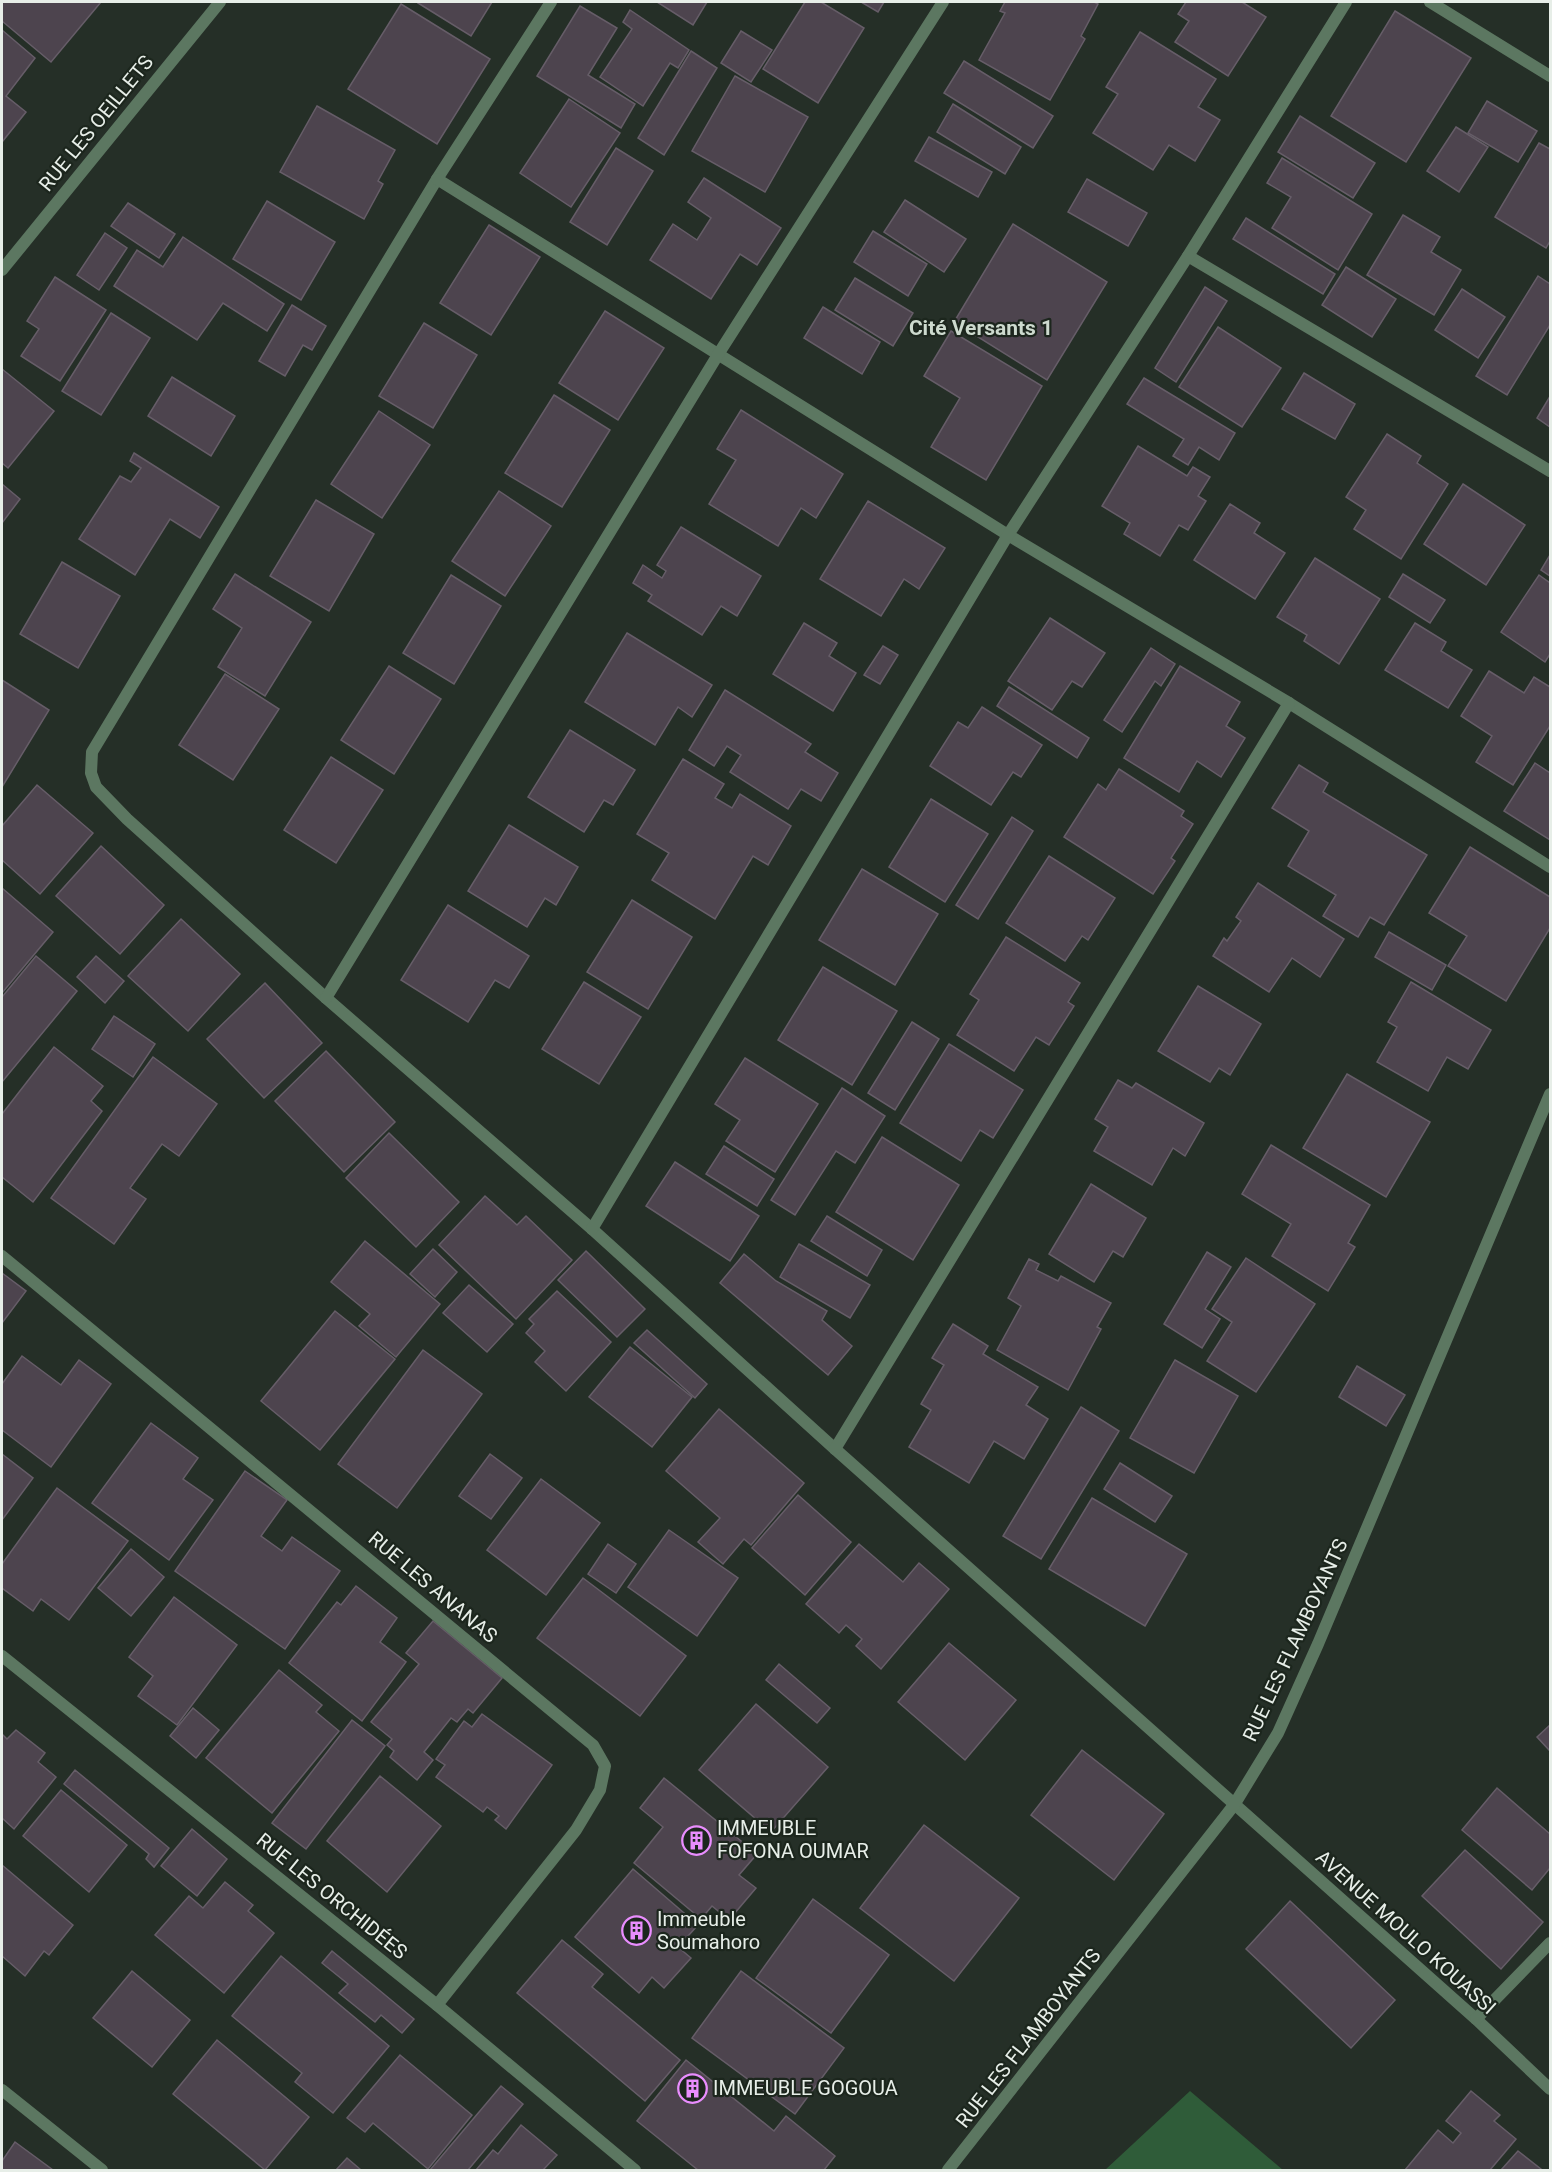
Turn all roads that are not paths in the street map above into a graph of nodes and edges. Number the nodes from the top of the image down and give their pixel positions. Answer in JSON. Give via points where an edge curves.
{"nodes":[{"id":1,"x":220,"y":2,"type":"edge"},
{"id":2,"x":551,"y":2,"type":"edge"},
{"id":3,"x":943,"y":2,"type":"edge"},
{"id":4,"x":1346,"y":2,"type":"edge"},
{"id":5,"x":1430,"y":2,"type":"edge"},
{"id":6,"x":1551,"y":76,"type":"edge"},
{"id":7,"x":438,"y":179,"type":"junction"},
{"id":8,"x":1188,"y":256,"type":"junction"},
{"id":9,"x":2,"y":270,"type":"edge"},
{"id":10,"x":718,"y":354,"type":"junction"},
{"id":11,"x":1551,"y":471,"type":"edge"},
{"id":12,"x":1008,"y":535,"type":"junction"},
{"id":13,"x":1289,"y":703,"type":"junction"},
{"id":14,"x":1551,"y":867,"type":"edge"},
{"id":15,"x":326,"y":998,"type":"junction"},
{"id":16,"x":1551,"y":1094,"type":"edge"},
{"id":17,"x":592,"y":1229,"type":"junction"},
{"id":18,"x":2,"y":1256,"type":"edge"},
{"id":19,"x":835,"y":1449,"type":"junction"},
{"id":20,"x":2,"y":1656,"type":"edge"},
{"id":21,"x":1234,"y":1805,"type":"junction"},
{"id":22,"x":1551,"y":1943,"type":"edge"},
{"id":23,"x":437,"y":2005,"type":"junction"},
{"id":24,"x":1476,"y":2019,"type":"junction"},
{"id":25,"x":1551,"y":2089,"type":"edge"},
{"id":26,"x":2,"y":2090,"type":"edge"},
{"id":27,"x":102,"y":2170,"type":"edge"},
{"id":28,"x":635,"y":2170,"type":"edge"},
{"id":29,"x":948,"y":2170,"type":"edge"}],
"edges":[{"from":1,"to":9,"type":"street","name":"RUE LES OEILLETS"},
{"from":2,"to":7,"type":"street","name":"AVENUE MOULO KOUASSI"},
{"from":3,"to":10,"type":"street"},
{"from":4,"to":8,"type":"street"},
{"from":5,"to":6,"type":"street"},
{"from":7,"to":10,"type":"street"},
{"from":7,"to":15,"type":"street","name":"AVENUE MOULO KOUASSI","via":[[92,752],[91,772],[96,787]]},
{"from":8,"to":11,"type":"street"},
{"from":8,"to":12,"type":"street"},
{"from":10,"to":12,"type":"street"},
{"from":10,"to":15,"type":"street"},
{"from":12,"to":13,"type":"street"},
{"from":12,"to":17,"type":"street"},
{"from":13,"to":14,"type":"street"},
{"from":13,"to":19,"type":"street"},
{"from":15,"to":17,"type":"street","name":"AVENUE MOULO KOUASSI"},
{"from":16,"to":21,"type":"street","name":"RUE LES FLAMBOYANTS","via":[[1318,1644],[1278,1733]]},
{"from":17,"to":19,"type":"street","name":"AVENUE MOULO KOUASSI"},
{"from":18,"to":23,"type":"street","name":"RUE LES ANANAS","via":[[593,1745],[605,1766],[600,1790],[576,1830]]},
{"from":19,"to":21,"type":"street","name":"AVENUE MOULO KOUASSI"},
{"from":20,"to":23,"type":"street","name":"RUE LES ORCHIDÉES"},
{"from":21,"to":24,"type":"street","name":"AVENUE MOULO KOUASSI"},
{"from":21,"to":29,"type":"street","name":"RUE LES FLAMBOYANTS"},
{"from":22,"to":24,"type":"street"},
{"from":23,"to":28,"type":"street","name":"RUE LES ORCHIDÉES"},
{"from":24,"to":25,"type":"street","name":"AVENUE MOULO KOUASSI"},
{"from":26,"to":27,"type":"street"}]}
